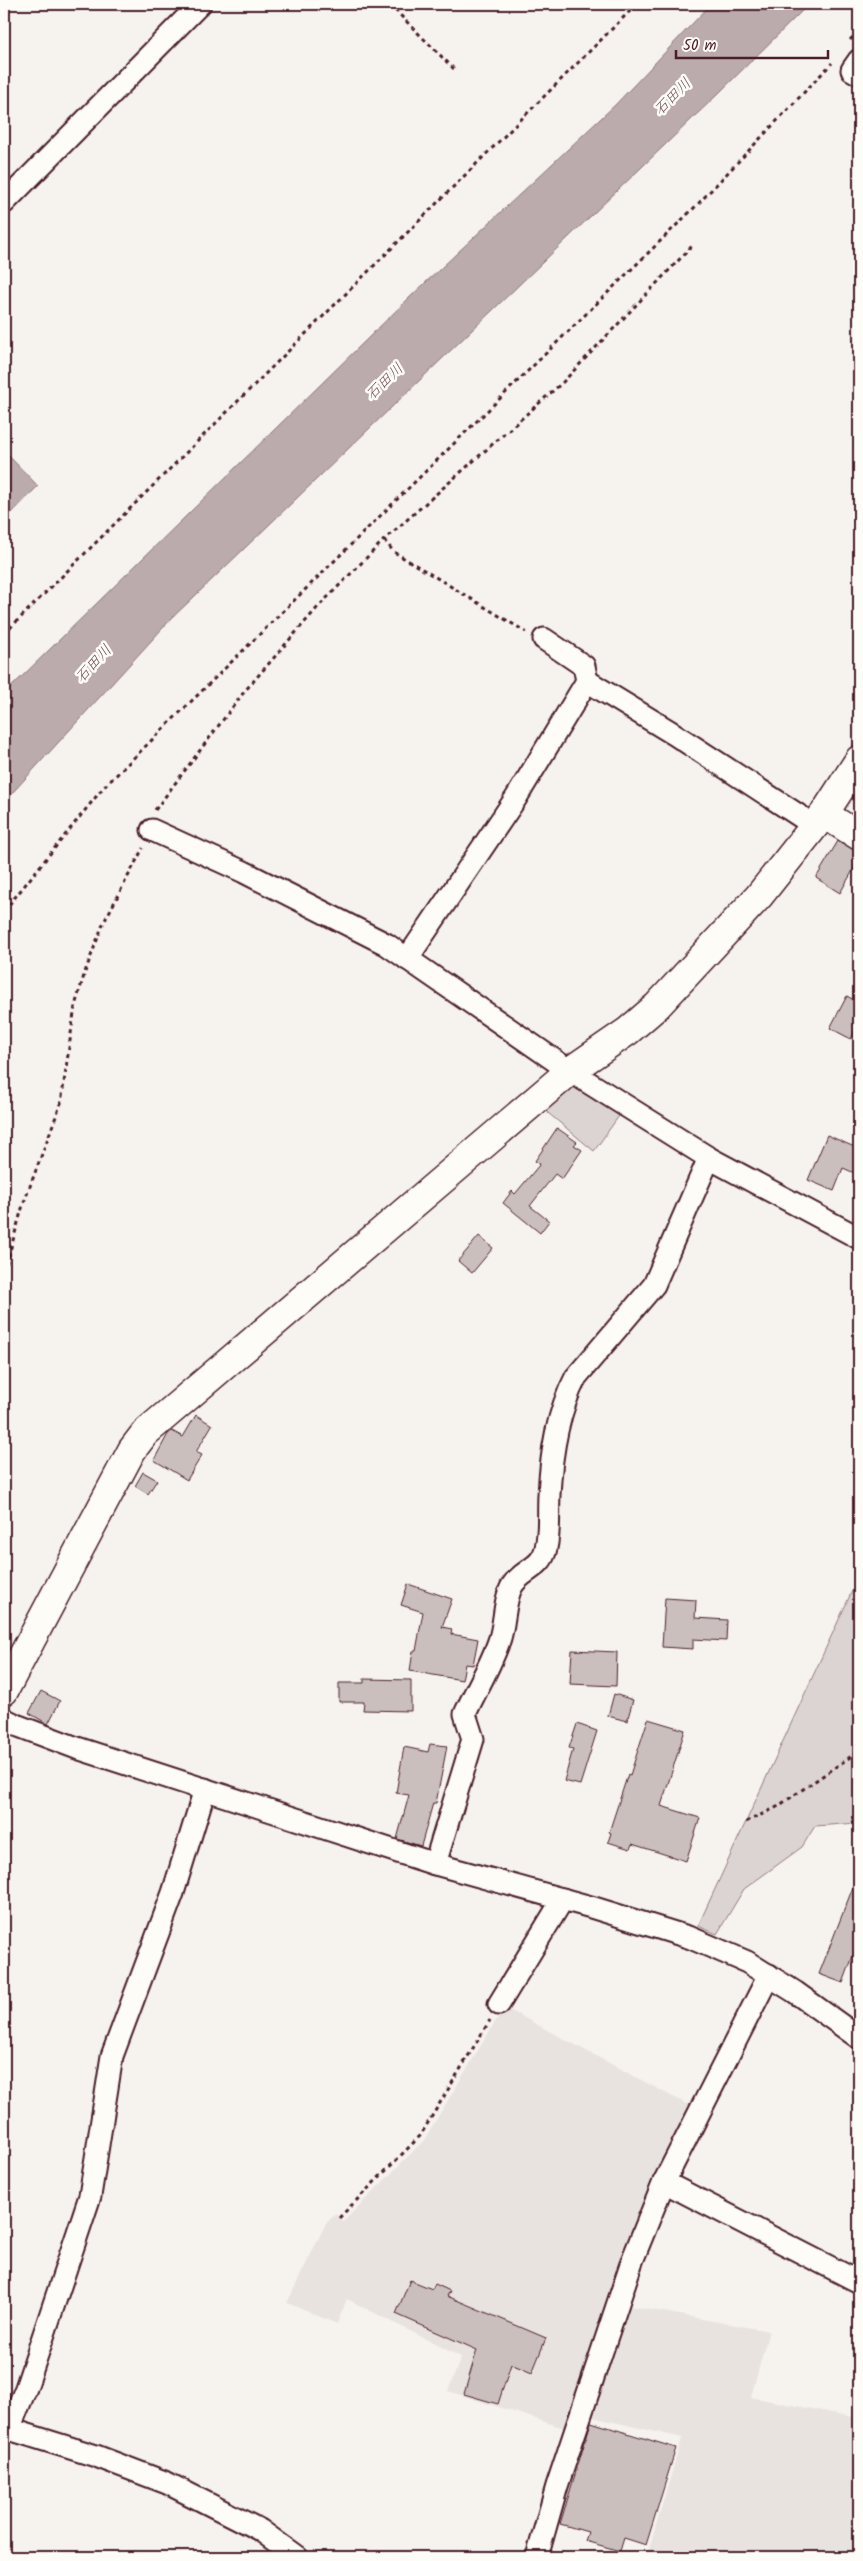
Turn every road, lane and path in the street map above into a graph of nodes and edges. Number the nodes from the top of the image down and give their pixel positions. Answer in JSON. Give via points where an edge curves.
{"nodes":[{"id":1,"x":200,"y":4,"type":"edge"},
{"id":2,"x":389,"y":4,"type":"edge"},
{"id":3,"x":637,"y":4,"type":"edge"},
{"id":4,"x":836,"y":58,"type":"dead end"},
{"id":5,"x":859,"y":60,"type":"edge"},
{"id":6,"x":455,"y":70,"type":"dead end"},
{"id":7,"x":859,"y":74,"type":"edge"},
{"id":8,"x":4,"y":202,"type":"edge"},
{"id":9,"x":694,"y":244,"type":"dead end"},
{"id":10,"x":384,"y":540,"type":"junction"},
{"id":11,"x":4,"y":634,"type":"edge"},
{"id":12,"x":544,"y":639,"type":"joint"},
{"id":13,"x":588,"y":681,"type":"junction"},
{"id":14,"x":859,"y":760,"type":"edge"},
{"id":15,"x":819,"y":820,"type":"junction"},
{"id":16,"x":152,"y":830,"type":"junction"},
{"id":17,"x":859,"y":836,"type":"edge"},
{"id":18,"x":4,"y":911,"type":"edge"},
{"id":19,"x":407,"y":959,"type":"junction"},
{"id":20,"x":570,"y":1072,"type":"junction"},
{"id":21,"x":709,"y":1158,"type":"junction"},
{"id":22,"x":859,"y":1238,"type":"edge"},
{"id":23,"x":4,"y":1272,"type":"edge"},
{"id":24,"x":4,"y":1690,"type":"edge"},
{"id":25,"x":4,"y":1719,"type":"edge"},
{"id":26,"x":859,"y":1751,"type":"edge"},
{"id":27,"x":205,"y":1789,"type":"junction"},
{"id":28,"x":746,"y":1822,"type":"dead end"},
{"id":29,"x":434,"y":1864,"type":"junction"},
{"id":30,"x":563,"y":1899,"type":"junction"},
{"id":31,"x":769,"y":1976,"type":"junction"},
{"id":32,"x":499,"y":2004,"type":"joint"},
{"id":33,"x":859,"y":2038,"type":"edge"},
{"id":34,"x":664,"y":2182,"type":"junction"},
{"id":35,"x":338,"y":2218,"type":"dead end"},
{"id":36,"x":859,"y":2282,"type":"edge"},
{"id":37,"x":6,"y":2430,"type":"edge"},
{"id":38,"x":297,"y":2557,"type":"edge"},
{"id":39,"x":537,"y":2557,"type":"edge"}],
"edges":[{"from":1,"to":8,"type":"street"},
{"from":2,"to":6,"type":"path"},
{"from":3,"to":11,"type":"path"},
{"from":4,"to":18,"type":"path","via":[[696,206],[103,788]]},
{"from":5,"to":7,"type":"street","via":[[852,70]]},
{"from":9,"to":10,"type":"path","via":[[563,382]]},
{"from":10,"to":12,"type":"path","via":[[394,552],[522,630]]},
{"from":10,"to":16,"type":"path","via":[[318,607],[244,692],[145,823]]},
{"from":12,"to":13,"type":"street","via":[[584,666]]},
{"from":13,"to":15,"type":"street"},
{"from":13,"to":19,"type":"street","via":[[516,798]]},
{"from":14,"to":15,"type":"street"},
{"from":15,"to":17,"type":"street"},
{"from":15,"to":20,"type":"street","via":[[760,896],[657,1006]]},
{"from":16,"to":19,"type":"street","via":[[386,944]]},
{"from":16,"to":23,"type":"path","via":[[103,924],[85,972],[75,1006],[61,1103],[23,1205]]},
{"from":19,"to":20,"type":"street"},
{"from":20,"to":21,"type":"street"},
{"from":20,"to":24,"type":"street","via":[[145,1433],[132,1450]]},
{"from":21,"to":22,"type":"street"},
{"from":21,"to":29,"type":"street","via":[[654,1285],[576,1377],[568,1392],[559,1416],[550,1476],[545,1552],[534,1568],[519,1577],[511,1587],[500,1639],[465,1714],[473,1739]]},
{"from":25,"to":27,"type":"street","via":[[74,1747]]},
{"from":26,"to":28,"type":"path","via":[[777,1807]]},
{"from":27,"to":29,"type":"street"},
{"from":27,"to":37,"type":"street","via":[[173,1893],[112,2056],[90,2196],[26,2388]]},
{"from":29,"to":30,"type":"street"},
{"from":30,"to":31,"type":"street","via":[[691,1938],[747,1962]]},
{"from":30,"to":32,"type":"street"},
{"from":31,"to":33,"type":"street"},
{"from":31,"to":34,"type":"street"},
{"from":32,"to":35,"type":"path","via":[[420,2136]]},
{"from":34,"to":36,"type":"street"},
{"from":34,"to":39,"type":"street","via":[[600,2354]]},
{"from":37,"to":38,"type":"street","via":[[96,2456],[166,2483],[260,2530]]}]}
